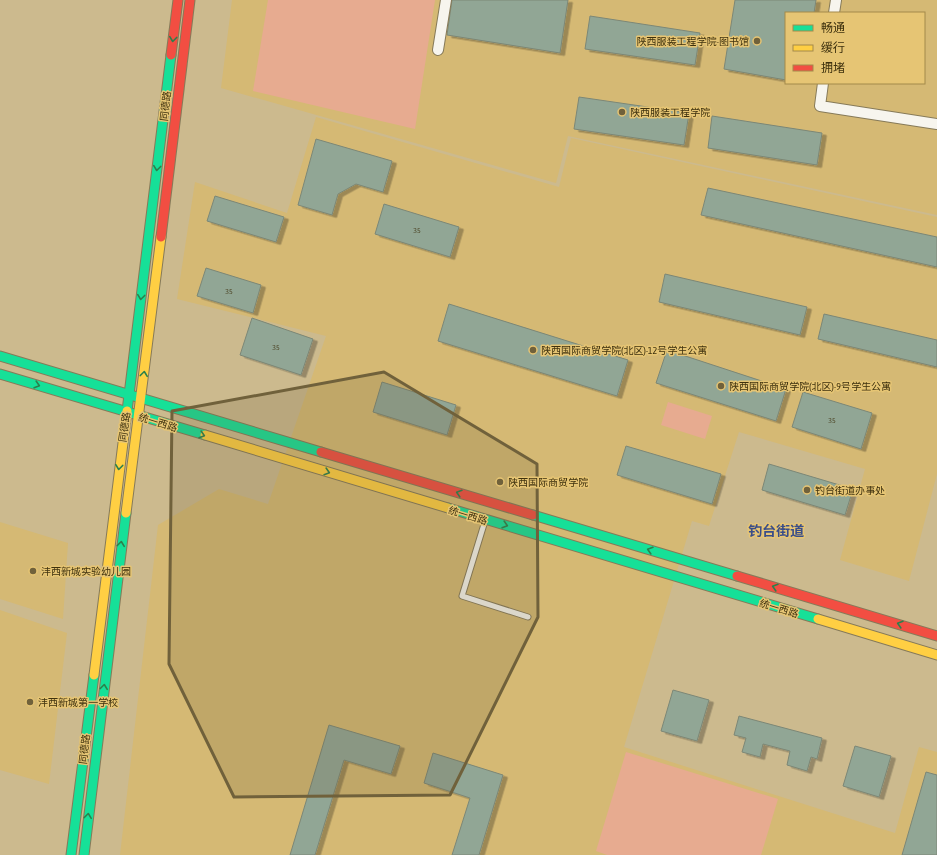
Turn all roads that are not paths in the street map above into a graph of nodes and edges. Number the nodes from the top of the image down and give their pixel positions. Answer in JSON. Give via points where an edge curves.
{"nodes":[{"id":1,"x":178,"y":0,"type":"edge"},
{"id":2,"x":190,"y":0,"type":"edge"},
{"id":3,"x":446,"y":0,"type":"edge"},
{"id":4,"x":836,"y":0,"type":"edge"},
{"id":5,"x":834,"y":12,"type":"edge"},
{"id":6,"x":438,"y":50,"type":"dead end"},
{"id":7,"x":824,"y":84,"type":"edge"},
{"id":8,"x":937,"y":124,"type":"edge"},
{"id":9,"x":0,"y":356,"type":"edge"},
{"id":10,"x":0,"y":374,"type":"edge"},
{"id":11,"x":129,"y":395,"type":"junction"},
{"id":12,"x":141,"y":398,"type":"junction"},
{"id":13,"x":125,"y":411,"type":"junction"},
{"id":14,"x":137,"y":415,"type":"junction"},
{"id":15,"x":485,"y":520,"type":"junction"},
{"id":16,"x":528,"y":617,"type":"dead end"},
{"id":17,"x":937,"y":636,"type":"edge"},
{"id":18,"x":937,"y":655,"type":"edge"},
{"id":19,"x":71,"y":855,"type":"edge"},
{"id":20,"x":84,"y":855,"type":"edge"}],
"edges":[{"from":1,"to":11,"type":"main road","name":"同德路","one_way":true},
{"from":12,"to":2,"type":"main road","name":"同德路","one_way":true},
{"from":3,"to":6,"type":"street"},
{"from":4,"to":5,"type":"street"},
{"from":7,"to":8,"type":"street","via":[[820,106]]},
{"from":9,"to":11,"type":"main road","name":"统一西路"},
{"from":10,"to":13,"type":"main road","name":"统一西路","one_way":true},
{"from":11,"to":12,"type":"main road","name":"统一西路"},
{"from":11,"to":13,"type":"main road","name":"同德路"},
{"from":12,"to":14,"type":"main road","name":"同德路"},
{"from":17,"to":12,"type":"main road","name":"统一西路","one_way":true},
{"from":13,"to":14,"type":"main road","name":"统一西路"},
{"from":13,"to":19,"type":"main road","name":"同德路","one_way":true},
{"from":14,"to":15,"type":"main road","name":"统一西路","one_way":true},
{"from":20,"to":14,"type":"main road","name":"同德路","one_way":true},
{"from":15,"to":16,"type":"lane","via":[[462,596]]},
{"from":15,"to":18,"type":"main road","name":"统一西路","one_way":true}]}
